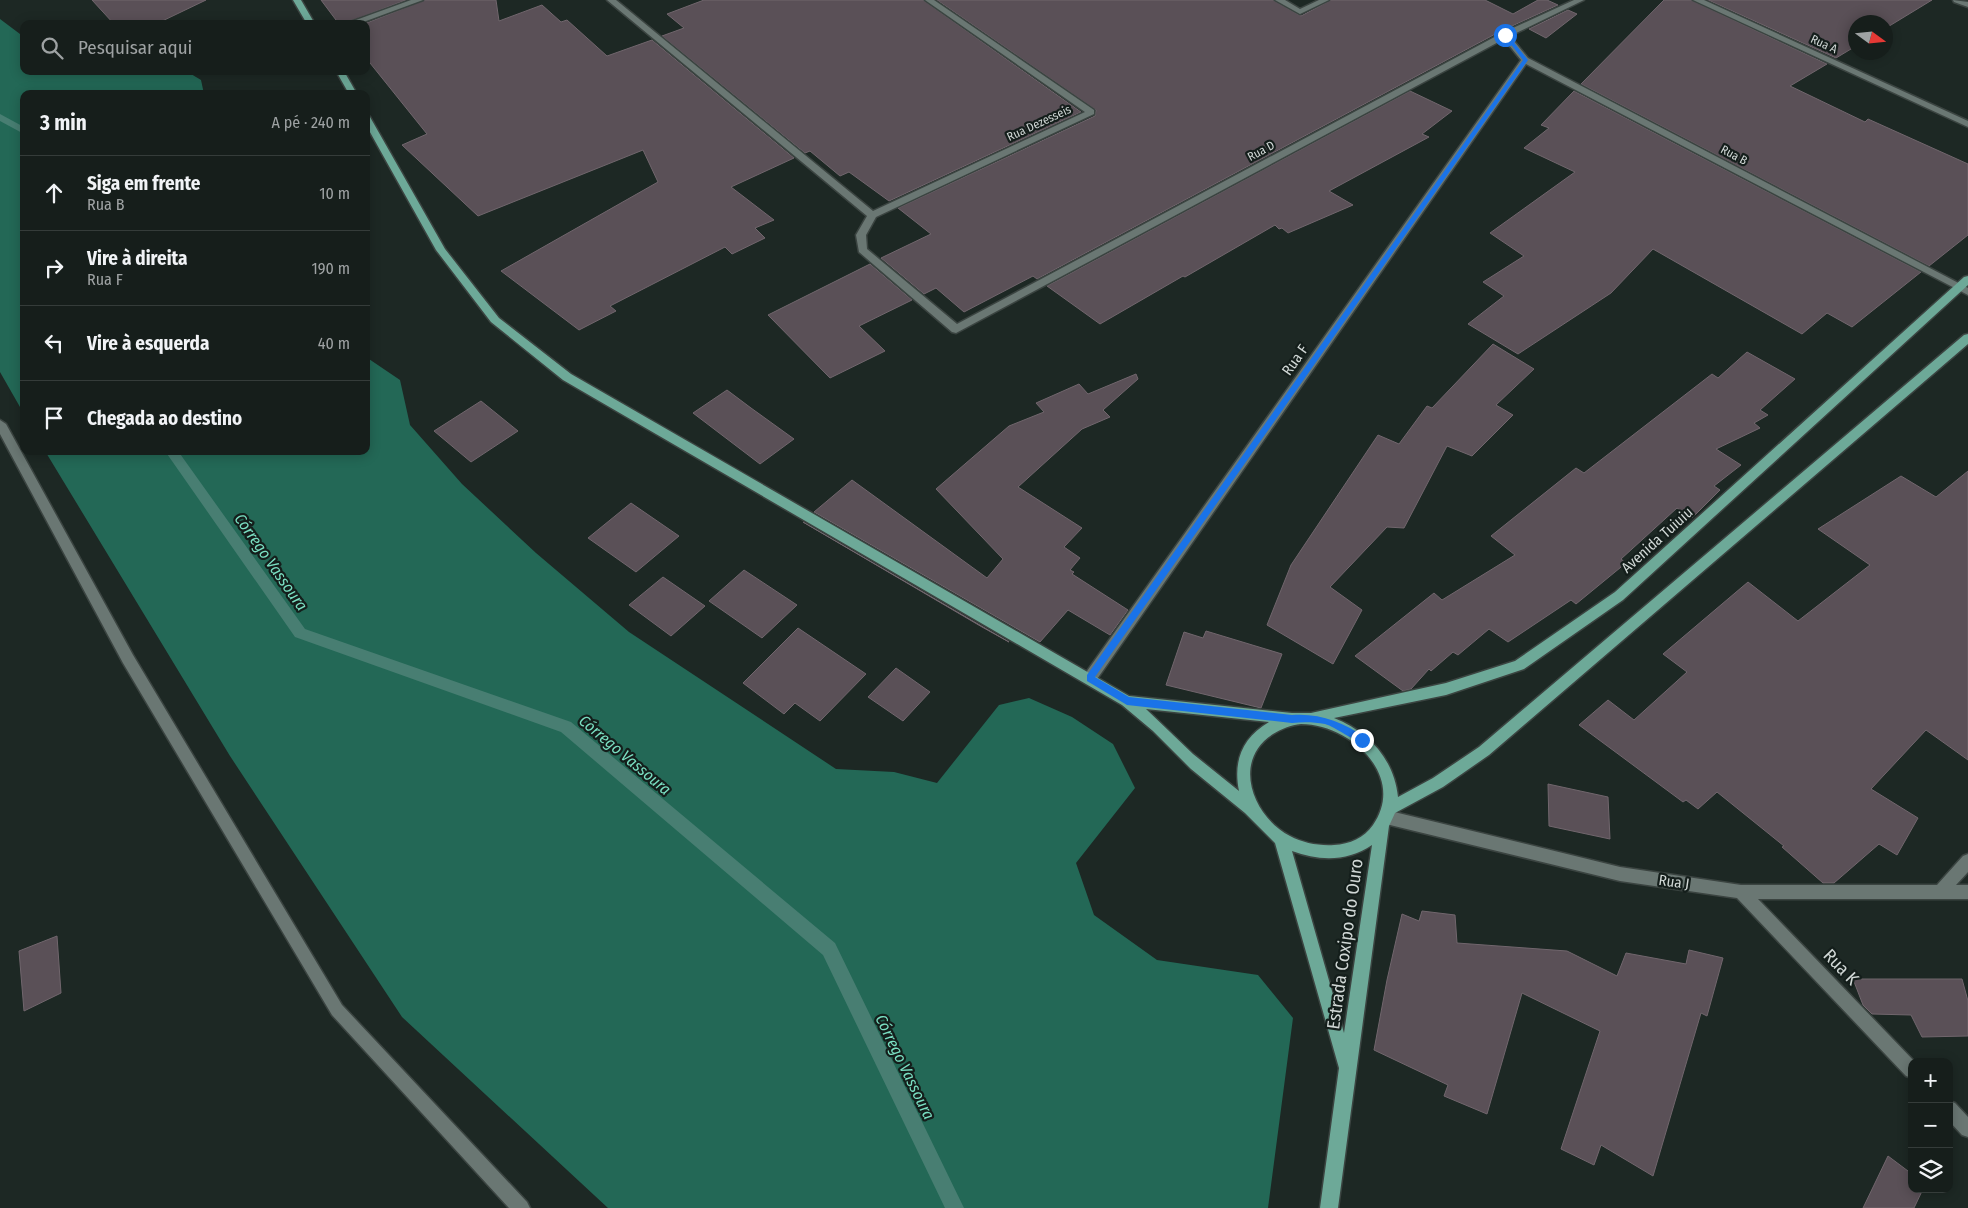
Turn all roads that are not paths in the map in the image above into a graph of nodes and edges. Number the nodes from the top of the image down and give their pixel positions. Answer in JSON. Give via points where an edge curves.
{"nodes":[{"id":1,"x":297,"y":0,"type":"edge"},
{"id":2,"x":420,"y":0,"type":"edge"},
{"id":3,"x":611,"y":0,"type":"edge"},
{"id":4,"x":929,"y":0,"type":"edge"},
{"id":5,"x":1279,"y":0,"type":"edge"},
{"id":6,"x":1326,"y":0,"type":"edge"},
{"id":7,"x":1580,"y":0,"type":"edge"},
{"id":8,"x":1697,"y":0,"type":"edge"},
{"id":9,"x":1957,"y":0,"type":"edge"},
{"id":10,"x":1968,"y":5,"type":"edge"},
{"id":11,"x":309,"y":20,"type":"edge"},
{"id":12,"x":361,"y":20,"type":"edge"},
{"id":13,"x":1505,"y":35,"type":"junction"},
{"id":14,"x":1526,"y":60,"type":"junction"},
{"id":15,"x":342,"y":75,"type":"edge"},
{"id":16,"x":351,"y":90,"type":"edge"},
{"id":17,"x":370,"y":124,"type":"edge"},
{"id":18,"x":1968,"y":124,"type":"edge"},
{"id":19,"x":872,"y":215,"type":"junction"},
{"id":20,"x":1965,"y":286,"type":"edge"},
{"id":21,"x":1968,"y":338,"type":"edge"},
{"id":22,"x":0,"y":424,"type":"edge"},
{"id":23,"x":1090,"y":678,"type":"junction"},
{"id":24,"x":1127,"y":701,"type":"junction"},
{"id":25,"x":1307,"y":718,"type":"junction"},
{"id":26,"x":1292,"y":719,"type":"junction"},
{"id":27,"x":1253,"y":810,"type":"junction"},
{"id":28,"x":1386,"y":817,"type":"junction"},
{"id":29,"x":1281,"y":838,"type":"junction"},
{"id":30,"x":1968,"y":861,"type":"edge"},
{"id":31,"x":1741,"y":892,"type":"junction"},
{"id":32,"x":1940,"y":892,"type":"junction"},
{"id":33,"x":1968,"y":892,"type":"edge"},
{"id":34,"x":1908,"y":1066,"type":"edge"},
{"id":35,"x":1347,"y":1068,"type":"junction"},
{"id":36,"x":1953,"y":1113,"type":"edge"},
{"id":37,"x":1968,"y":1128,"type":"edge"},
{"id":38,"x":520,"y":1208,"type":"edge"},
{"id":39,"x":1329,"y":1208,"type":"edge"}],
"edges":[{"from":1,"to":11,"type":"main road"},
{"from":2,"to":12,"type":"street"},
{"from":3,"to":19,"type":"street"},
{"from":4,"to":19,"type":"street","name":"Rua Dezesseis","via":[[1091,112]]},
{"from":5,"to":6,"type":"street","via":[[1300,12]]},
{"from":7,"to":13,"type":"street","name":"Rua D"},
{"from":8,"to":18,"type":"street","name":"Rua A"},
{"from":9,"to":10,"type":"street"},
{"from":13,"to":14,"type":"street","name":"Rua B"},
{"from":13,"to":19,"type":"street","name":"Rua D","via":[[956,329],[862,250],[861,235]]},
{"from":14,"to":20,"type":"street","name":"Rua B"},
{"from":14,"to":23,"type":"street","name":"Rua F"},
{"from":15,"to":16,"type":"main road"},
{"from":17,"to":23,"type":"main road","via":[[441,250],[495,320],[568,377]]},
{"from":20,"to":25,"type":"main road","name":"Avenida Tuiuiu","via":[[1619,596],[1519,665],[1446,689]]},
{"from":21,"to":28,"type":"main road","via":[[1484,751]]},
{"from":22,"to":38,"type":"street","via":[[128,659],[336,1010]]},
{"from":23,"to":24,"type":"main road"},
{"from":24,"to":26,"type":"main road"},
{"from":24,"to":27,"type":"main road","via":[[1188,758]]},
{"from":25,"to":26,"type":"main road"},
{"from":25,"to":28,"type":"main road","via":[[1345,728],[1376,754],[1386,771],[1391,790]]},
{"from":26,"to":27,"type":"main road","via":[[1273,725],[1258,736],[1246,752],[1242,770],[1244,791]]},
{"from":27,"to":29,"type":"main road"},
{"from":28,"to":29,"type":"main road","via":[[1369,840],[1351,849],[1330,852],[1307,850]]},
{"from":28,"to":31,"type":"street","name":"Rua J","via":[[1620,874]]},
{"from":28,"to":35,"type":"main road","name":"Estrada Coxipo do Ouro"},
{"from":29,"to":35,"type":"main road","name":"Estrada Coxipo do Ouro"},
{"from":30,"to":32,"type":"street"},
{"from":31,"to":32,"type":"street","name":"Rua J"},
{"from":31,"to":34,"type":"street","name":"Rua K"},
{"from":32,"to":33,"type":"street","name":"Rua J"},
{"from":35,"to":39,"type":"main road","name":"Estrada Coxipo do Ouro"},
{"from":36,"to":37,"type":"street"}]}
